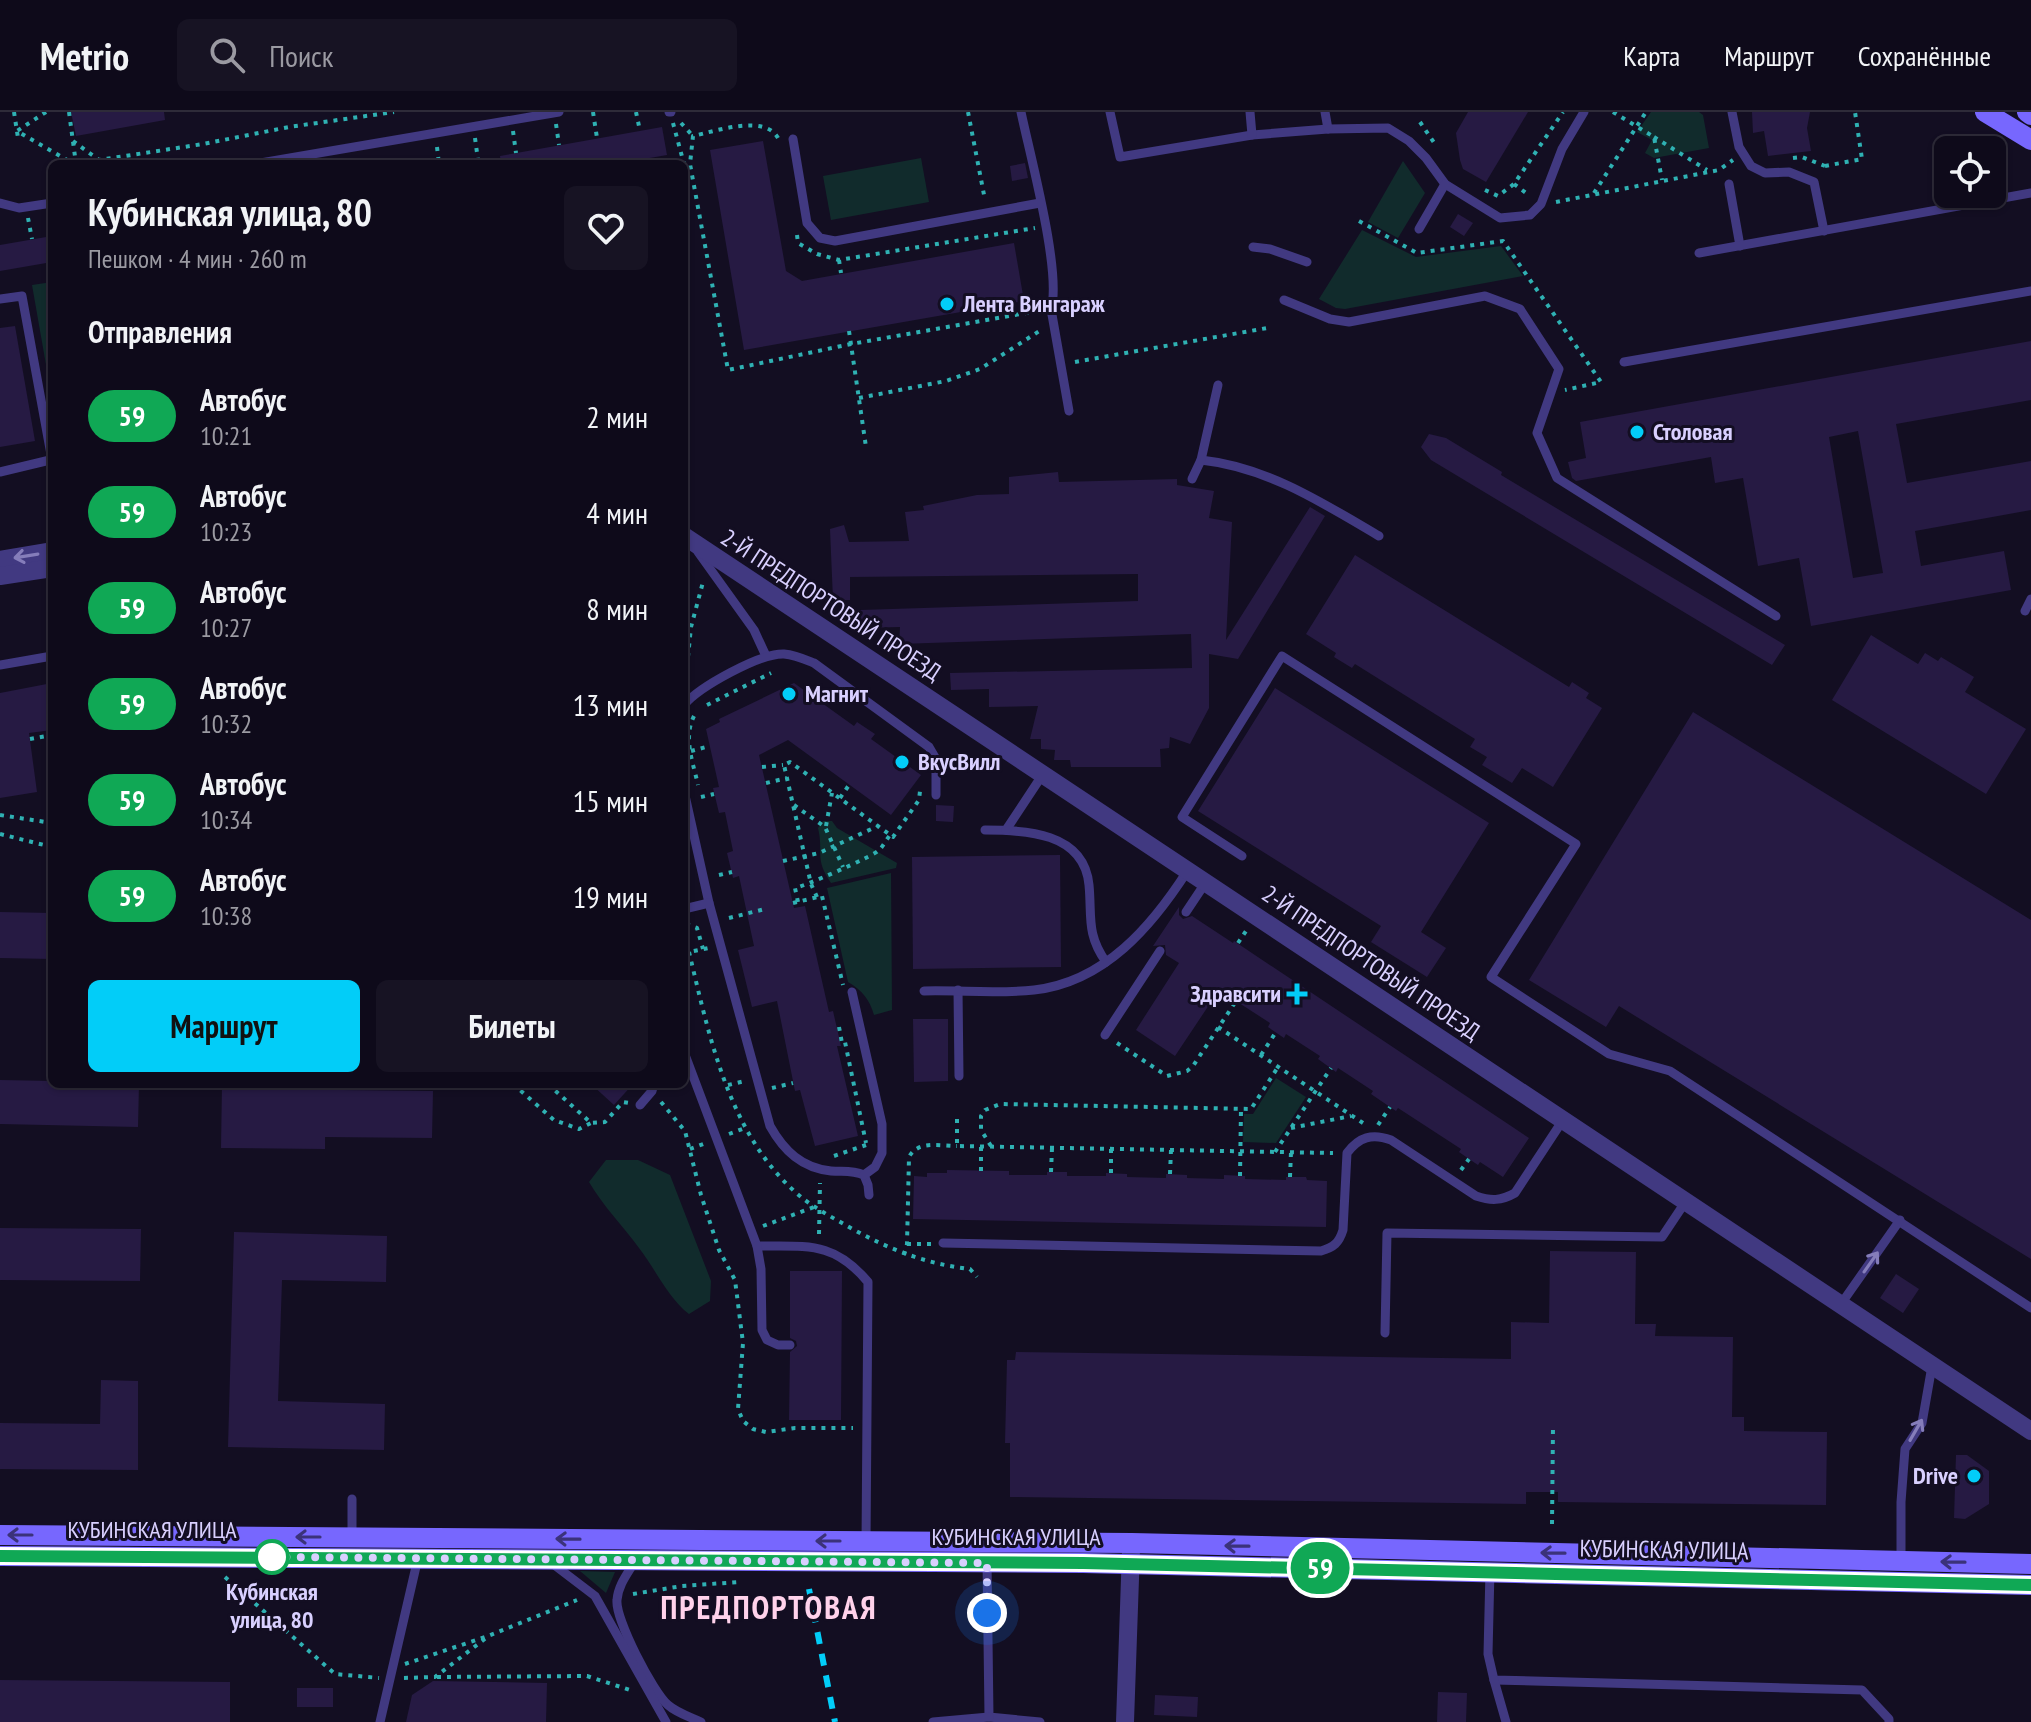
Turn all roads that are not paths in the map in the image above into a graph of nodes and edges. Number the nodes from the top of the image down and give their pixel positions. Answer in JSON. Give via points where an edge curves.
{"nodes":[{"id":1,"x":559,"y":112,"type":"edge"},
{"id":2,"x":1021,"y":112,"type":"edge"},
{"id":3,"x":1110,"y":112,"type":"edge"},
{"id":4,"x":1250,"y":112,"type":"edge"},
{"id":5,"x":1325,"y":112,"type":"edge"},
{"id":6,"x":1584,"y":112,"type":"edge"},
{"id":7,"x":1732,"y":112,"type":"edge"},
{"id":8,"x":1985,"y":112,"type":"edge"},
{"id":9,"x":1328,"y":129,"type":"junction"},
{"id":10,"x":1252,"y":135,"type":"junction"},
{"id":11,"x":793,"y":139,"type":"road end"},
{"id":12,"x":2031,"y":140,"type":"edge"},
{"id":13,"x":291,"y":160,"type":"edge"},
{"id":14,"x":1445,"y":184,"type":"junction"},
{"id":15,"x":1729,"y":184,"type":"dead end"},
{"id":16,"x":2031,"y":193,"type":"edge"},
{"id":17,"x":0,"y":203,"type":"edge"},
{"id":18,"x":1040,"y":203,"type":"junction"},
{"id":19,"x":48,"y":204,"type":"edge"},
{"id":20,"x":1419,"y":229,"type":"dead end"},
{"id":21,"x":1824,"y":231,"type":"junction"},
{"id":22,"x":1740,"y":246,"type":"junction"},
{"id":23,"x":1253,"y":247,"type":"dead end"},
{"id":24,"x":1699,"y":253,"type":"dead end"},
{"id":25,"x":1307,"y":262,"type":"dead end"},
{"id":26,"x":2031,"y":291,"type":"edge"},
{"id":27,"x":0,"y":299,"type":"edge"},
{"id":28,"x":1284,"y":300,"type":"dead end"},
{"id":29,"x":1624,"y":362,"type":"dead end"},
{"id":30,"x":1218,"y":385,"type":"dead end"},
{"id":31,"x":1069,"y":411,"type":"dead end"},
{"id":32,"x":48,"y":443,"type":"edge"},
{"id":33,"x":1201,"y":460,"type":"junction"},
{"id":34,"x":48,"y":461,"type":"edge"},
{"id":35,"x":0,"y":472,"type":"edge"},
{"id":36,"x":1192,"y":479,"type":"dead end"},
{"id":37,"x":1379,"y":536,"type":"dead end"},
{"id":38,"x":688,"y":539,"type":"edge"},
{"id":39,"x":48,"y":552,"type":"edge"},
{"id":40,"x":0,"y":560,"type":"edge"},
{"id":41,"x":48,"y":569,"type":"edge"},
{"id":42,"x":0,"y":576,"type":"edge"},
{"id":43,"x":2031,"y":599,"type":"edge"},
{"id":44,"x":2025,"y":611,"type":"dead end"},
{"id":45,"x":1776,"y":616,"type":"dead end"},
{"id":46,"x":766,"y":656,"type":"junction"},
{"id":47,"x":48,"y":657,"type":"edge"},
{"id":48,"x":0,"y":665,"type":"edge"},
{"id":49,"x":688,"y":701,"type":"edge"},
{"id":50,"x":1043,"y":774,"type":"junction"},
{"id":51,"x":936,"y":795,"type":"dead end"},
{"id":52,"x":688,"y":809,"type":"edge"},
{"id":53,"x":985,"y":830,"type":"dead end"},
{"id":54,"x":1006,"y":830,"type":"junction"},
{"id":55,"x":1242,"y":856,"type":"dead end"},
{"id":56,"x":1188,"y":870,"type":"junction"},
{"id":57,"x":1206,"y":882,"type":"junction"},
{"id":58,"x":709,"y":903,"type":"junction"},
{"id":59,"x":688,"y":908,"type":"edge"},
{"id":60,"x":1186,"y":912,"type":"dead end"},
{"id":61,"x":1160,"y":951,"type":"dead end"},
{"id":62,"x":1106,"y":962,"type":"junction"},
{"id":63,"x":958,"y":990,"type":"junction"},
{"id":64,"x":924,"y":991,"type":"dead end"},
{"id":65,"x":852,"y":992,"type":"road end"},
{"id":66,"x":1105,"y":1035,"type":"road end"},
{"id":67,"x":688,"y":1063,"type":"edge"},
{"id":68,"x":959,"y":1076,"type":"dead end"},
{"id":69,"x":653,"y":1088,"type":"edge"},
{"id":70,"x":640,"y":1105,"type":"road end"},
{"id":71,"x":1563,"y":1120,"type":"junction"},
{"id":72,"x":864,"y":1175,"type":"junction"},
{"id":73,"x":869,"y":1195,"type":"dead end"},
{"id":74,"x":1686,"y":1201,"type":"junction"},
{"id":75,"x":1900,"y":1220,"type":"junction"},
{"id":76,"x":943,"y":1243,"type":"road end"},
{"id":77,"x":757,"y":1246,"type":"junction"},
{"id":78,"x":1841,"y":1304,"type":"junction"},
{"id":79,"x":2031,"y":1308,"type":"edge"},
{"id":80,"x":1385,"y":1333,"type":"dead end"},
{"id":81,"x":790,"y":1345,"type":"dead end"},
{"id":82,"x":1933,"y":1365,"type":"junction"},
{"id":83,"x":2031,"y":1431,"type":"edge"},
{"id":84,"x":352,"y":1499,"type":"dead end"},
{"id":85,"x":0,"y":1535,"type":"edge"},
{"id":86,"x":419,"y":1537,"type":"junction"},
{"id":87,"x":987,"y":1542,"type":"junction"},
{"id":88,"x":1132,"y":1543,"type":"junction"},
{"id":89,"x":352,"y":1547,"type":"junction"},
{"id":90,"x":866,"y":1552,"type":"junction"},
{"id":91,"x":1201,"y":1555,"type":"junction"},
{"id":92,"x":0,"y":1556,"type":"edge"},
{"id":93,"x":418,"y":1558,"type":"junction"},
{"id":94,"x":547,"y":1560,"type":"junction"},
{"id":95,"x":635,"y":1561,"type":"junction"},
{"id":96,"x":1490,"y":1561,"type":"junction"},
{"id":97,"x":1901,"y":1561,"type":"junction"},
{"id":98,"x":987,"y":1563,"type":"junction"},
{"id":99,"x":1131,"y":1564,"type":"junction"},
{"id":100,"x":2031,"y":1564,"type":"edge"},
{"id":101,"x":2031,"y":1585,"type":"edge"},
{"id":102,"x":1494,"y":1680,"type":"junction"},
{"id":103,"x":989,"y":1717,"type":"junction"},
{"id":104,"x":380,"y":1722,"type":"edge"},
{"id":105,"x":666,"y":1722,"type":"edge"},
{"id":106,"x":701,"y":1722,"type":"edge"},
{"id":107,"x":933,"y":1722,"type":"edge"},
{"id":108,"x":1040,"y":1722,"type":"edge"},
{"id":109,"x":1125,"y":1722,"type":"edge"},
{"id":110,"x":1506,"y":1722,"type":"edge"},
{"id":111,"x":1889,"y":1722,"type":"edge"}],
"edges":[{"from":1,"to":13,"type":"lane"},
{"from":2,"to":18,"type":"lane"},
{"from":3,"to":10,"type":"lane","via":[[1120,157]]},
{"from":4,"to":10,"type":"lane"},
{"from":5,"to":9,"type":"lane"},
{"from":6,"to":14,"type":"lane","via":[[1562,149],[1541,204],[1530,215],[1500,218]]},
{"from":7,"to":21,"type":"lane","via":[[1742,154],[1751,166],[1814,182]]},
{"from":8,"to":12,"type":"main road"},
{"from":9,"to":10,"type":"lane"},
{"from":9,"to":14,"type":"lane","via":[[1388,128],[1409,141]]},
{"from":11,"to":18,"type":"lane","via":[[807,223],[820,238],[835,241]]},
{"from":14,"to":20,"type":"lane"},
{"from":15,"to":22,"type":"lane"},
{"from":16,"to":21,"type":"lane"},
{"from":17,"to":19,"type":"lane","via":[[19,208]]},
{"from":18,"to":31,"type":"lane"},
{"from":21,"to":22,"type":"lane"},
{"from":22,"to":24,"type":"lane"},
{"from":23,"to":25,"type":"lane"},
{"from":26,"to":29,"type":"lane"},
{"from":27,"to":32,"type":"lane","via":[[22,296]]},
{"from":28,"to":45,"type":"lane","via":[[1349,322],[1485,296],[1520,309],[1559,369],[1537,433],[1557,478]]},
{"from":30,"to":33,"type":"lane"},
{"from":33,"to":36,"type":"lane"},
{"from":33,"to":37,"type":"lane","via":[[1274,480]]},
{"from":34,"to":35,"type":"lane"},
{"from":38,"to":46,"type":"lane","via":[[754,630]]},
{"from":38,"to":50,"type":"street","name":"2-Й ПРЕДПОРТОВЫЙ ПРОЕЗД"},
{"from":39,"to":40,"type":"street","one_way":true},
{"from":41,"to":42,"type":"street"},
{"from":43,"to":44,"type":"lane"},
{"from":46,"to":49,"type":"lane"},
{"from":46,"to":51,"type":"lane","via":[[782,654],[814,663],[929,747],[936,759]]},
{"from":47,"to":48,"type":"lane"},
{"from":50,"to":54,"type":"lane"},
{"from":50,"to":56,"type":"street","name":"2-Й ПРЕДПОРТОВЫЙ ПРОЕЗД"},
{"from":52,"to":58,"type":"lane"},
{"from":53,"to":54,"type":"lane"},
{"from":54,"to":62,"type":"lane","via":[[1045,835],[1078,856],[1089,884],[1091,933]]},
{"from":55,"to":75,"type":"lane","via":[[1182,817],[1282,656],[1576,844],[1491,977],[1609,1054],[1670,1071]]},
{"from":56,"to":57,"type":"street","name":"2-Й ПРЕДПОРТОВЫЙ ПРОЕЗД"},
{"from":56,"to":62,"type":"lane","via":[[1143,930]]},
{"from":57,"to":60,"type":"lane"},
{"from":57,"to":71,"type":"street","name":"2-Й ПРЕДПОРТОВЫЙ ПРОЕЗД"},
{"from":58,"to":59,"type":"lane"},
{"from":58,"to":72,"type":"lane","via":[[770,1126],[780,1144],[820,1168]]},
{"from":61,"to":66,"type":"lane"},
{"from":62,"to":63,"type":"lane","via":[[1065,983],[1035,990]]},
{"from":63,"to":64,"type":"lane"},
{"from":63,"to":68,"type":"lane"},
{"from":65,"to":72,"type":"lane","via":[[882,1124],[882,1153]]},
{"from":67,"to":77,"type":"lane"},
{"from":69,"to":70,"type":"lane"},
{"from":71,"to":74,"type":"street","name":"2-Й ПРЕДПОРТОВЫЙ ПРОЕЗД"},
{"from":71,"to":76,"type":"lane","via":[[1515,1193],[1504,1200],[1476,1196],[1391,1140],[1366,1137],[1347,1153],[1340,1241],[1321,1251]]},
{"from":72,"to":73,"type":"lane"},
{"from":74,"to":78,"type":"street","name":"2-Й ПРЕДПОРТОВЫЙ ПРОЕЗД"},
{"from":74,"to":80,"type":"lane","via":[[1662,1237],[1387,1233]]},
{"from":78,"to":75,"type":"lane","one_way":true},
{"from":75,"to":79,"type":"lane"},
{"from":77,"to":81,"type":"lane","via":[[762,1330],[767,1340]]},
{"from":77,"to":90,"type":"lane","via":[[832,1251],[853,1263],[868,1282]]},
{"from":78,"to":82,"type":"street","name":"2-Й ПРЕДПОРТОВЫЙ ПРОЕЗД"},
{"from":82,"to":83,"type":"street","name":"2-Й ПРЕДПОРТОВЫЙ ПРОЕЗД"},
{"from":97,"to":82,"type":"lane","one_way":true,"via":[[1905,1449],[1922,1423]]},
{"from":84,"to":89,"type":"lane"},
{"from":89,"to":85,"type":"main road","name":"КУБИНСКАЯ УЛИЦА","one_way":true},
{"from":86,"to":89,"type":"main road","name":"КУБИНСКАЯ УЛИЦА"},
{"from":90,"to":86,"type":"main road","name":"КУБИНСКАЯ УЛИЦА","one_way":true},
{"from":86,"to":93,"type":"lane"},
{"from":87,"to":88,"type":"main road","name":"КУБИНСКАЯ УЛИЦА"},
{"from":87,"to":90,"type":"main road","name":"КУБИНСКАЯ УЛИЦА"},
{"from":87,"to":98,"type":"lane"},
{"from":88,"to":91,"type":"main road","name":"КУБИНСКАЯ УЛИЦА"},
{"from":88,"to":99,"type":"street"},
{"from":89,"to":92,"type":"main road","name":"КУБИНСКАЯ УЛИЦА"},
{"from":89,"to":93,"type":"main road","name":"КУБИНСКАЯ УЛИЦА"},
{"from":90,"to":95,"type":"main road","name":"КУБИНСКАЯ УЛИЦА"},
{"from":90,"to":98,"type":"main road","name":"КУБИНСКАЯ УЛИЦА"},
{"from":91,"to":96,"type":"main road","name":"КУБИНСКАЯ УЛИЦА"},
{"from":91,"to":99,"type":"main road","name":"КУБИНСКАЯ УЛИЦА"},
{"from":93,"to":94,"type":"main road","name":"КУБИНСКАЯ УЛИЦА"},
{"from":93,"to":104,"type":"lane"},
{"from":94,"to":95,"type":"main road","name":"КУБИНСКАЯ УЛИЦА"},
{"from":94,"to":105,"type":"lane","via":[[595,1596]]},
{"from":95,"to":106,"type":"lane","via":[[617,1598],[623,1629],[668,1706]]},
{"from":97,"to":96,"type":"main road","name":"КУБИНСКАЯ УЛИЦА","one_way":true},
{"from":96,"to":101,"type":"main road","name":"КУБИНСКАЯ УЛИЦА"},
{"from":96,"to":102,"type":"lane","via":[[1488,1654]]},
{"from":100,"to":97,"type":"main road","name":"КУБИНСКАЯ УЛИЦА","one_way":true},
{"from":98,"to":99,"type":"main road","name":"КУБИНСКАЯ УЛИЦА"},
{"from":98,"to":103,"type":"lane"},
{"from":99,"to":109,"type":"street"},
{"from":102,"to":110,"type":"lane"},
{"from":102,"to":111,"type":"lane","via":[[1862,1690]]},
{"from":103,"to":107,"type":"lane"},
{"from":103,"to":108,"type":"lane"}]}
